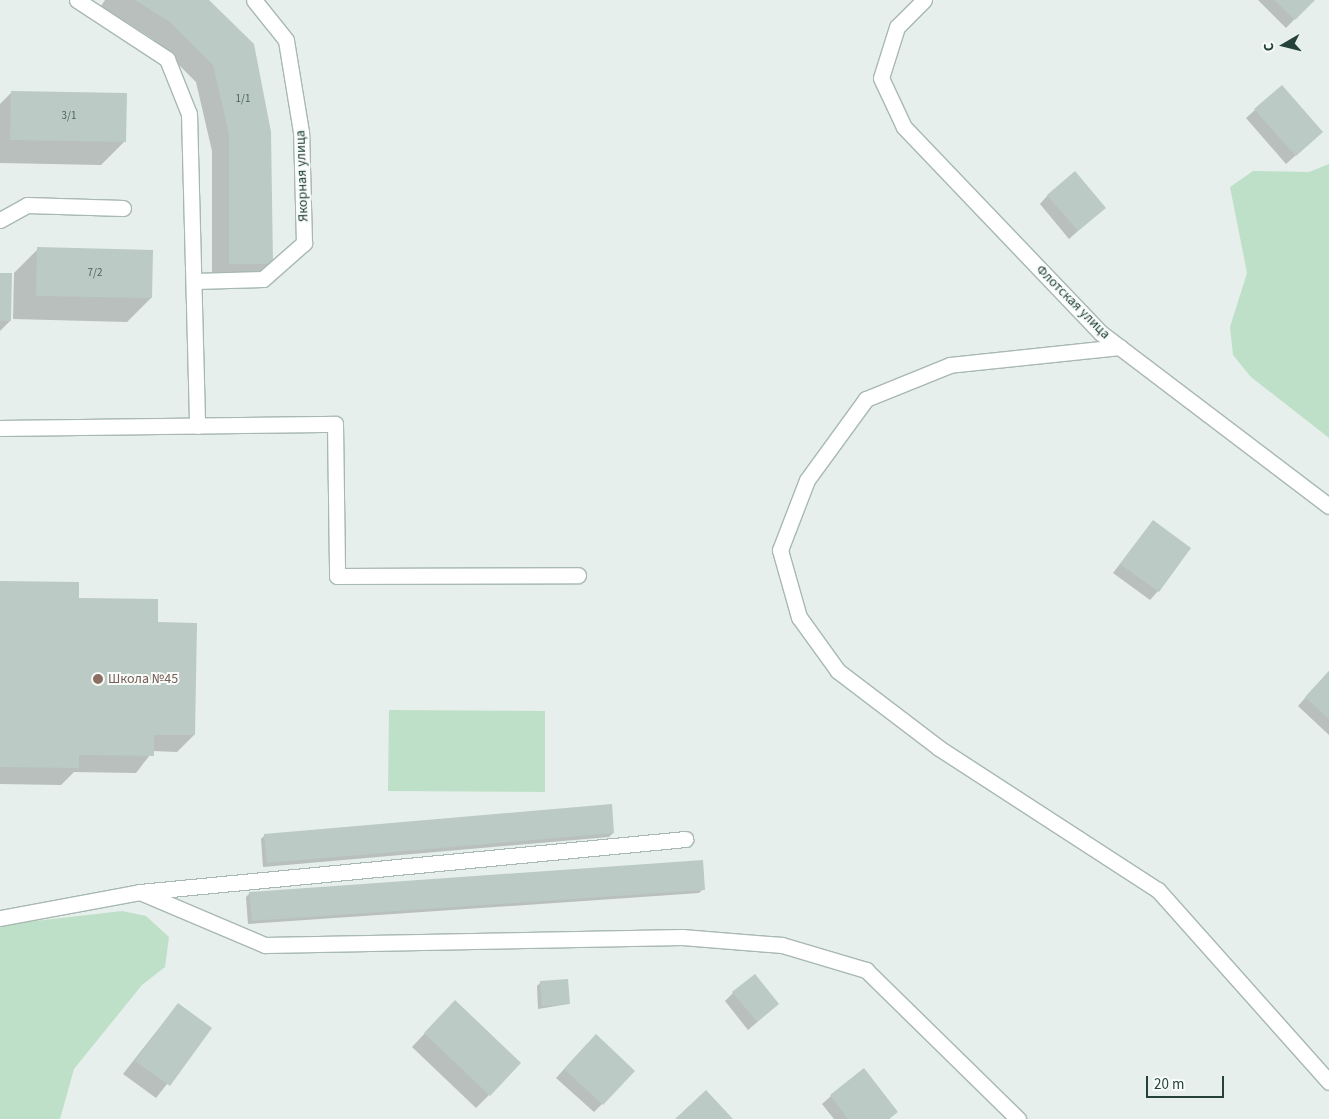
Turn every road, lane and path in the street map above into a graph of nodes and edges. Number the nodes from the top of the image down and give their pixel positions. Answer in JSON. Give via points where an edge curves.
{"nodes":[{"id":1,"x":77,"y":0,"type":"edge"},
{"id":2,"x":254,"y":0,"type":"edge"},
{"id":3,"x":924,"y":0,"type":"edge"},
{"id":4,"x":124,"y":208,"type":"dead end"},
{"id":5,"x":0,"y":220,"type":"edge"},
{"id":6,"x":195,"y":281,"type":"junction"},
{"id":7,"x":1120,"y":347,"type":"junction"},
{"id":8,"x":197,"y":426,"type":"junction"},
{"id":9,"x":0,"y":428,"type":"edge"},
{"id":10,"x":1329,"y":506,"type":"edge"},
{"id":11,"x":578,"y":575,"type":"dead end"},
{"id":12,"x":685,"y":839,"type":"dead end"},
{"id":13,"x":140,"y":892,"type":"junction"},
{"id":14,"x":0,"y":918,"type":"edge"},
{"id":15,"x":1329,"y":1082,"type":"edge"},
{"id":16,"x":1018,"y":1119,"type":"edge"}],
"edges":[{"from":1,"to":6,"type":"street","via":[[167,59],[190,114]]},
{"from":2,"to":6,"type":"street","name":"Якорная улица","via":[[286,40],[301,132],[304,243],[263,279]]},
{"from":3,"to":7,"type":"street","name":"Флотская улица","via":[[897,27],[881,78],[904,127],[1100,333]]},
{"from":4,"to":5,"type":"street","via":[[27,205]]},
{"from":6,"to":8,"type":"street"},
{"from":7,"to":10,"type":"street","name":"Флотская улица"},
{"from":7,"to":15,"type":"street","via":[[950,365],[866,399],[807,480],[780,550],[799,617],[838,671],[939,748],[1158,890]]},
{"from":8,"to":9,"type":"street"},
{"from":8,"to":11,"type":"street","via":[[335,424],[337,576]]},
{"from":12,"to":13,"type":"street"},
{"from":13,"to":14,"type":"street"},
{"from":13,"to":16,"type":"street","via":[[265,945],[682,936],[782,945],[866,970]]}]}
